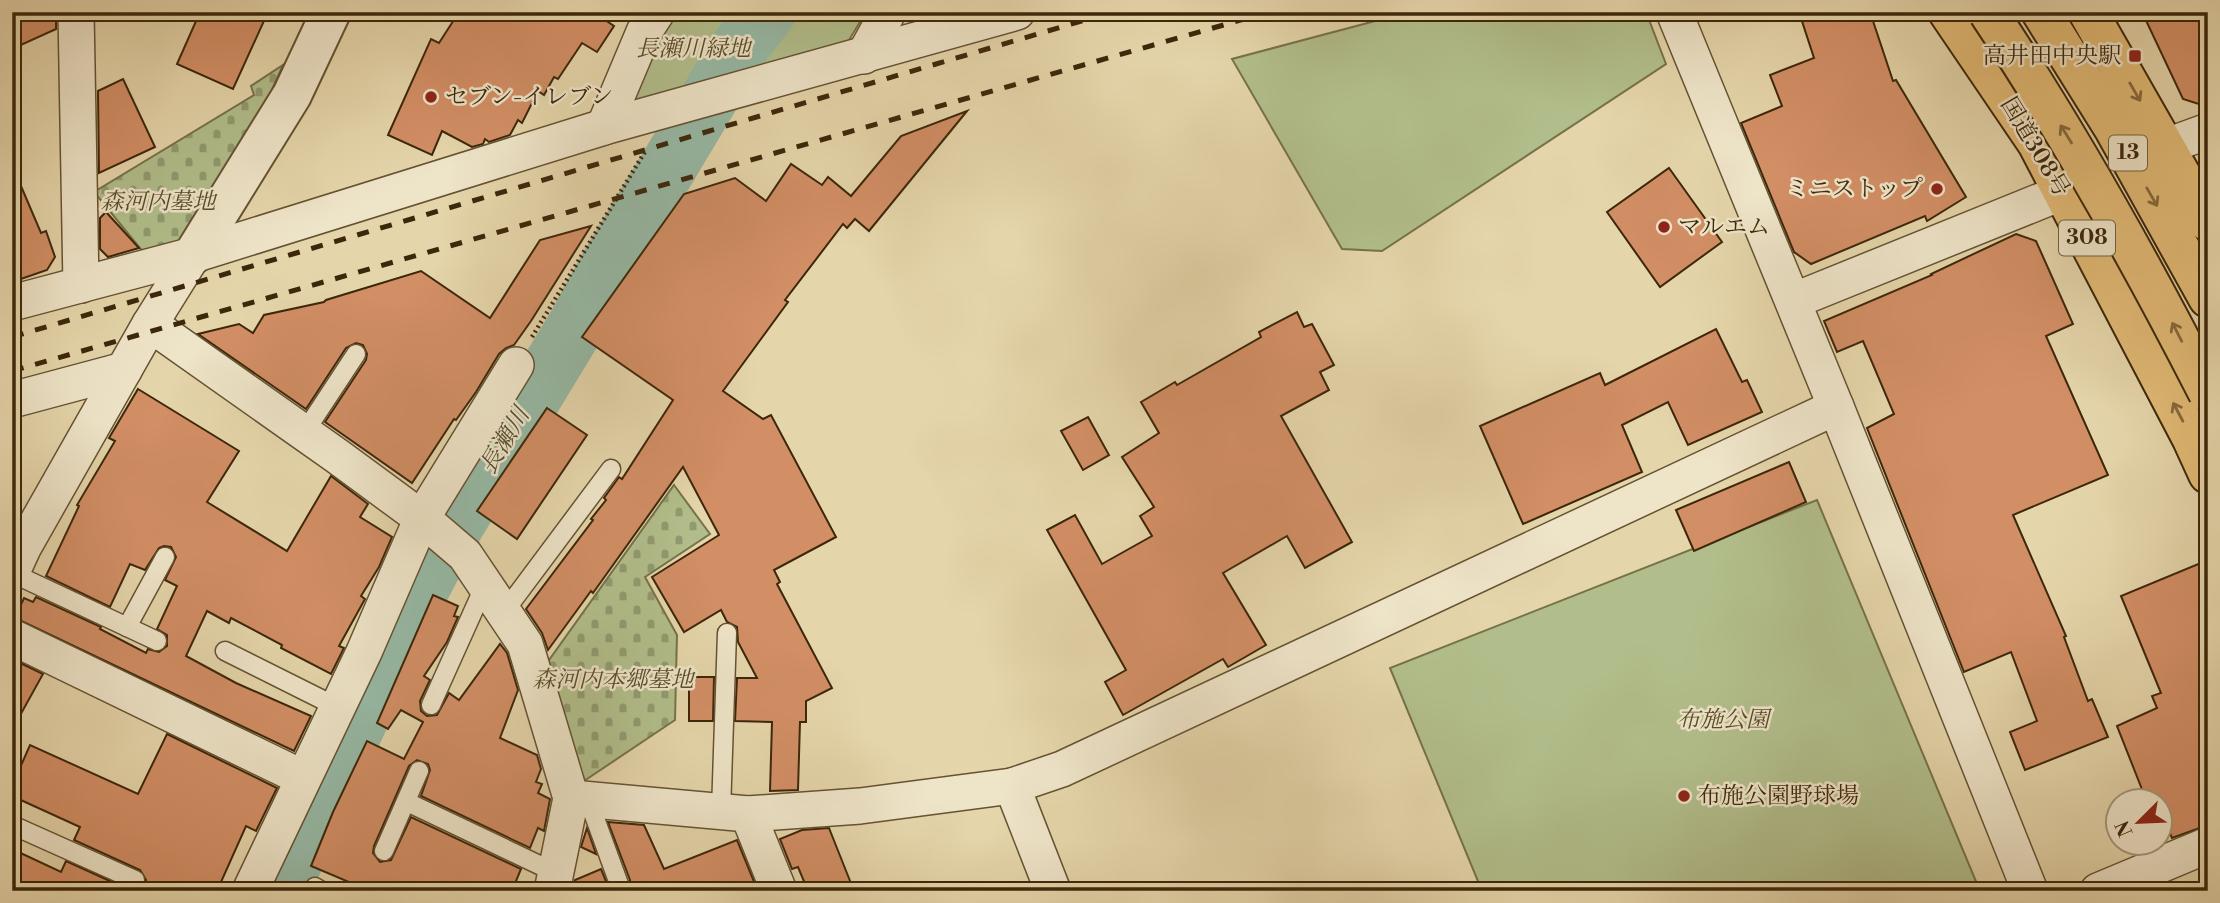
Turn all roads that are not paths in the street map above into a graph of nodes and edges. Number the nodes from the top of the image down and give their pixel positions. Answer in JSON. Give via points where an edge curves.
{"nodes":[{"id":1,"x":76,"y":12,"type":"edge"},
{"id":2,"x":331,"y":12,"type":"edge"},
{"id":3,"x":657,"y":12,"type":"edge"},
{"id":4,"x":888,"y":12,"type":"edge"},
{"id":5,"x":1017,"y":12,"type":"edge"},
{"id":6,"x":1674,"y":12,"type":"edge"},
{"id":7,"x":1948,"y":12,"type":"edge"},
{"id":8,"x":1989,"y":12,"type":"edge"},
{"id":9,"x":2041,"y":12,"type":"edge"},
{"id":10,"x":2088,"y":12,"type":"edge"},
{"id":11,"x":864,"y":55,"type":"junction"},
{"id":12,"x":604,"y":127,"type":"junction"},
{"id":13,"x":2208,"y":131,"type":"edge"},
{"id":14,"x":2166,"y":146,"type":"junction"},
{"id":15,"x":2063,"y":192,"type":"junction"},
{"id":16,"x":2208,"y":222,"type":"edge"},
{"id":17,"x":193,"y":255,"type":"junction"},
{"id":18,"x":81,"y":285,"type":"junction"},
{"id":19,"x":2208,"y":298,"type":"edge"},
{"id":20,"x":1793,"y":301,"type":"junction"},
{"id":21,"x":12,"y":303,"type":"edge"},
{"id":22,"x":150,"y":324,"type":"junction"},
{"id":23,"x":356,"y":354,"type":"dead end"},
{"id":24,"x":516,"y":365,"type":"road end"},
{"id":25,"x":124,"y":370,"type":"junction"},
{"id":26,"x":2208,"y":393,"type":"edge"},
{"id":27,"x":12,"y":400,"type":"edge"},
{"id":28,"x":1836,"y":407,"type":"junction"},
{"id":29,"x":304,"y":433,"type":"junction"},
{"id":30,"x":611,"y":469,"type":"dead end"},
{"id":31,"x":2208,"y":474,"type":"edge"},
{"id":32,"x":423,"y":519,"type":"junction"},
{"id":33,"x":165,"y":556,"type":"dead end"},
{"id":34,"x":12,"y":573,"type":"edge"},
{"id":35,"x":495,"y":598,"type":"junction"},
{"id":36,"x":127,"y":627,"type":"junction"},
{"id":37,"x":727,"y":632,"type":"dead end"},
{"id":38,"x":12,"y":637,"type":"edge"},
{"id":39,"x":157,"y":641,"type":"dead end"},
{"id":40,"x":225,"y":651,"type":"dead end"},
{"id":41,"x":431,"y":705,"type":"dead end"},
{"id":42,"x":337,"y":707,"type":"junction"},
{"id":43,"x":419,"y":771,"type":"dead end"},
{"id":44,"x":303,"y":778,"type":"junction"},
{"id":45,"x":1012,"y":786,"type":"junction"},
{"id":46,"x":580,"y":799,"type":"junction"},
{"id":47,"x":407,"y":802,"type":"junction"},
{"id":48,"x":735,"y":813,"type":"junction"},
{"id":49,"x":12,"y":825,"type":"edge"},
{"id":50,"x":2208,"y":845,"type":"edge"},
{"id":51,"x":384,"y":851,"type":"dead end"},
{"id":52,"x":135,"y":880,"type":"dead end"},
{"id":53,"x":554,"y":882,"type":"edge"},
{"id":54,"x":619,"y":884,"type":"dead end"},
{"id":55,"x":250,"y":891,"type":"edge"},
{"id":56,"x":779,"y":891,"type":"edge"},
{"id":57,"x":1053,"y":891,"type":"edge"},
{"id":58,"x":2029,"y":891,"type":"edge"},
{"id":59,"x":2098,"y":891,"type":"edge"}],
"edges":[{"from":1,"to":18,"type":"street"},
{"from":2,"to":17,"type":"street","via":[[292,95]]},
{"from":3,"to":12,"type":"street"},
{"from":4,"to":11,"type":"street"},
{"from":5,"to":11,"type":"street"},
{"from":6,"to":20,"type":"street"},
{"from":7,"to":15,"type":"highway","name":"国道308号","number":"308","via":[[2037,143]]},
{"from":26,"to":8,"type":"highway","number":"13","one_way":true,"bridge":true,"via":[[2076,149]]},
{"from":9,"to":19,"type":"highway","number":"13","one_way":true,"via":[[2114,129]]},
{"from":10,"to":14,"type":"highway","one_way":true},
{"from":11,"to":12,"type":"street"},
{"from":12,"to":17,"type":"street"},
{"from":13,"to":14,"type":"street"},
{"from":14,"to":16,"type":"highway"},
{"from":15,"to":20,"type":"street"},
{"from":31,"to":15,"type":"highway","name":"国道308号","number":"308","one_way":true},
{"from":17,"to":18,"type":"street"},
{"from":17,"to":22,"type":"street"},
{"from":18,"to":21,"type":"street"},
{"from":20,"to":28,"type":"street"},
{"from":22,"to":25,"type":"street"},
{"from":22,"to":29,"type":"street"},
{"from":23,"to":29,"type":"lane"},
{"from":24,"to":32,"type":"street"},
{"from":25,"to":27,"type":"street"},
{"from":25,"to":34,"type":"street"},
{"from":28,"to":45,"type":"street","via":[[1062,769]]},
{"from":28,"to":58,"type":"street"},
{"from":29,"to":32,"type":"street"},
{"from":30,"to":35,"type":"lane"},
{"from":32,"to":35,"type":"street","via":[[465,555]]},
{"from":32,"to":42,"type":"street"},
{"from":33,"to":36,"type":"lane"},
{"from":34,"to":36,"type":"lane"},
{"from":35,"to":41,"type":"lane"},
{"from":35,"to":46,"type":"street","via":[[526,644]]},
{"from":36,"to":39,"type":"lane"},
{"from":37,"to":48,"type":"lane"},
{"from":38,"to":44,"type":"street"},
{"from":40,"to":42,"type":"lane"},
{"from":42,"to":44,"type":"street"},
{"from":43,"to":47,"type":"lane"},
{"from":44,"to":55,"type":"street"},
{"from":45,"to":48,"type":"street","via":[[860,806]]},
{"from":45,"to":57,"type":"street"},
{"from":46,"to":48,"type":"street"},
{"from":46,"to":53,"type":"street"},
{"from":46,"to":54,"type":"lane"},
{"from":47,"to":51,"type":"lane"},
{"from":47,"to":53,"type":"lane"},
{"from":48,"to":56,"type":"street"},
{"from":49,"to":52,"type":"lane"},
{"from":50,"to":59,"type":"street"}]}
